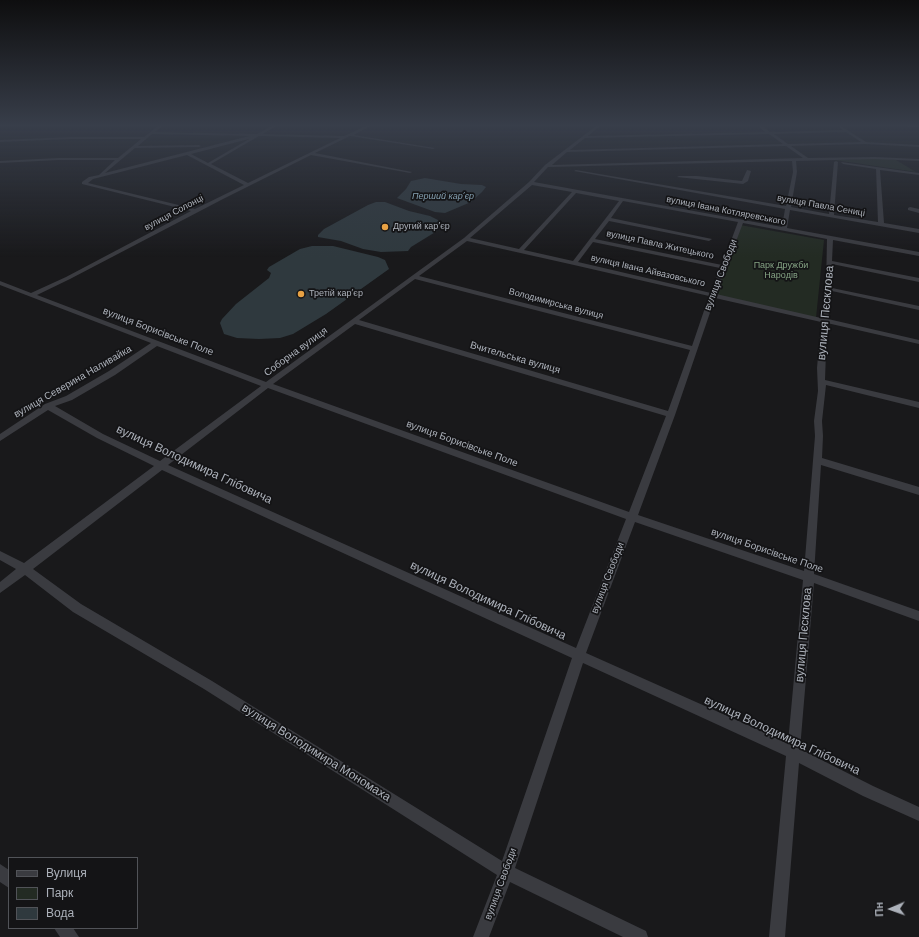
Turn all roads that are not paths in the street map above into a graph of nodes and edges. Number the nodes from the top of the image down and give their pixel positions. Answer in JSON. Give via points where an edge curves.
{"nodes":[{"id":1,"x":106,"y":170,"type":"edge"},
{"id":2,"x":121,"y":170,"type":"edge"},
{"id":3,"x":219,"y":170,"type":"edge"},
{"id":4,"x":280,"y":170,"type":"edge"},
{"id":5,"x":397,"y":170,"type":"edge"},
{"id":6,"x":543,"y":170,"type":"edge"},
{"id":7,"x":570,"y":170,"type":"edge"},
{"id":8,"x":695,"y":170,"type":"edge"},
{"id":9,"x":795,"y":170,"type":"edge"},
{"id":10,"x":835,"y":170,"type":"edge"},
{"id":11,"x":878,"y":170,"type":"edge"},
{"id":12,"x":890,"y":170,"type":"edge"},
{"id":13,"x":749,"y":171,"type":"dead end"},
{"id":14,"x":410,"y":172,"type":"dead end"},
{"id":15,"x":919,"y":174,"type":"edge"},
{"id":16,"x":679,"y":177,"type":"dead end"},
{"id":17,"x":702,"y":177,"type":"junction"},
{"id":18,"x":91,"y":178,"type":"junction"},
{"id":19,"x":531,"y":183,"type":"junction"},
{"id":20,"x":249,"y":185,"type":"junction"},
{"id":21,"x":575,"y":191,"type":"junction"},
{"id":22,"x":697,"y":193,"type":"junction"},
{"id":23,"x":622,"y":200,"type":"junction"},
{"id":24,"x":787,"y":208,"type":"junction"},
{"id":25,"x":910,"y":209,"type":"dead end"},
{"id":26,"x":196,"y":211,"type":"junction"},
{"id":27,"x":919,"y":211,"type":"edge"},
{"id":28,"x":831,"y":216,"type":"junction"},
{"id":29,"x":608,"y":219,"type":"junction"},
{"id":30,"x":741,"y":222,"type":"junction"},
{"id":31,"x":881,"y":224,"type":"junction"},
{"id":32,"x":784,"y":230,"type":"junction"},
{"id":33,"x":919,"y":231,"type":"edge"},
{"id":34,"x":830,"y":238,"type":"junction"},
{"id":35,"x":709,"y":239,"type":"dead end"},
{"id":36,"x":466,"y":240,"type":"junction"},
{"id":37,"x":592,"y":240,"type":"junction"},
{"id":38,"x":520,"y":251,"type":"junction"},
{"id":39,"x":919,"y":254,"type":"edge"},
{"id":40,"x":830,"y":262,"type":"junction"},
{"id":41,"x":574,"y":263,"type":"junction"},
{"id":42,"x":724,"y":267,"type":"junction"},
{"id":43,"x":414,"y":276,"type":"junction"},
{"id":44,"x":919,"y":280,"type":"edge"},
{"id":45,"x":0,"y":283,"type":"edge"},
{"id":46,"x":829,"y":289,"type":"junction"},
{"id":47,"x":32,"y":295,"type":"junction"},
{"id":48,"x":713,"y":295,"type":"junction"},
{"id":49,"x":919,"y":308,"type":"edge"},
{"id":50,"x":824,"y":320,"type":"junction"},
{"id":51,"x":354,"y":321,"type":"junction"},
{"id":52,"x":919,"y":342,"type":"edge"},
{"id":53,"x":156,"y":343,"type":"junction"},
{"id":54,"x":694,"y":349,"type":"junction"},
{"id":55,"x":822,"y":382,"type":"junction"},
{"id":56,"x":267,"y":385,"type":"junction"},
{"id":57,"x":48,"y":406,"type":"junction"},
{"id":58,"x":919,"y":406,"type":"edge"},
{"id":59,"x":671,"y":415,"type":"junction"},
{"id":60,"x":0,"y":438,"type":"edge"},
{"id":61,"x":817,"y":460,"type":"junction"},
{"id":62,"x":162,"y":466,"type":"junction"},
{"id":63,"x":919,"y":491,"type":"edge"},
{"id":64,"x":631,"y":517,"type":"junction"},
{"id":65,"x":0,"y":555,"type":"edge"},
{"id":66,"x":25,"y":569,"type":"junction"},
{"id":67,"x":809,"y":577,"type":"junction"},
{"id":68,"x":0,"y":588,"type":"edge"},
{"id":69,"x":919,"y":616,"type":"edge"},
{"id":70,"x":579,"y":656,"type":"junction"},
{"id":71,"x":794,"y":753,"type":"junction"},
{"id":72,"x":919,"y":814,"type":"edge"},
{"id":73,"x":0,"y":872,"type":"edge"},
{"id":74,"x":506,"y":872,"type":"junction"},
{"id":75,"x":8,"y":879,"type":"edge"},
{"id":76,"x":63,"y":929,"type":"edge"},
{"id":77,"x":71,"y":937,"type":"edge"},
{"id":78,"x":481,"y":937,"type":"edge"},
{"id":79,"x":640,"y":937,"type":"edge"},
{"id":80,"x":777,"y":937,"type":"edge"}],
"edges":[{"from":1,"to":18,"type":"street"},
{"from":2,"to":18,"type":"street"},
{"from":3,"to":20,"type":"street"},
{"from":4,"to":20,"type":"street","name":"вулиця Солонці"},
{"from":5,"to":14,"type":"street"},
{"from":6,"to":19,"type":"street","name":"Соборна вулиця"},
{"from":7,"to":22,"type":"street","name":"вулиця Павла Сениці"},
{"from":8,"to":17,"type":"street"},
{"from":9,"to":24,"type":"street"},
{"from":10,"to":28,"type":"street"},
{"from":11,"to":31,"type":"street"},
{"from":12,"to":15,"type":"street"},
{"from":13,"to":17,"type":"street","via":[[743,183]]},
{"from":16,"to":17,"type":"street"},
{"from":17,"to":22,"type":"street"},
{"from":18,"to":26,"type":"street","via":[[84,184]]},
{"from":19,"to":21,"type":"street","name":"вулиця Івана Котляревського"},
{"from":19,"to":36,"type":"street","name":"Соборна вулиця"},
{"from":20,"to":26,"type":"street","name":"вулиця Солонці"},
{"from":21,"to":23,"type":"street","name":"вулиця Івана Котляревського"},
{"from":21,"to":38,"type":"street"},
{"from":22,"to":24,"type":"street","name":"вулиця Павла Сениці"},
{"from":23,"to":29,"type":"street"},
{"from":23,"to":30,"type":"street","name":"вулиця Івана Котляревського"},
{"from":24,"to":28,"type":"street","name":"вулиця Павла Сениці"},
{"from":24,"to":32,"type":"street"},
{"from":25,"to":27,"type":"street"},
{"from":26,"to":47,"type":"street","name":"вулиця Солонці"},
{"from":28,"to":31,"type":"street","name":"вулиця Павла Сениці"},
{"from":29,"to":35,"type":"street"},
{"from":29,"to":37,"type":"street"},
{"from":30,"to":32,"type":"street","name":"вулиця Івана Котляревського"},
{"from":30,"to":42,"type":"street","name":"вулиця Свободи"},
{"from":31,"to":33,"type":"street","name":"вулиця Павла Сениці"},
{"from":32,"to":34,"type":"street","name":"вулиця Івана Котляревського"},
{"from":34,"to":39,"type":"street","name":"вулиця Івана Котляревського"},
{"from":34,"to":40,"type":"street","name":"вулиця Пєсклова"},
{"from":36,"to":38,"type":"street","name":"вулиця Івана Айвазовського"},
{"from":36,"to":43,"type":"street","name":"Соборна вулиця"},
{"from":37,"to":41,"type":"street"},
{"from":37,"to":42,"type":"street","name":"вулиця Павла Житецького"},
{"from":38,"to":41,"type":"street","name":"вулиця Івана Айвазовського"},
{"from":40,"to":44,"type":"street"},
{"from":40,"to":46,"type":"street","name":"вулиця Пєсклова"},
{"from":41,"to":48,"type":"street","name":"вулиця Івана Айвазовського"},
{"from":42,"to":48,"type":"street","name":"вулиця Свободи"},
{"from":43,"to":51,"type":"street","name":"Соборна вулиця"},
{"from":43,"to":54,"type":"street","name":"Володимирська вулиця"},
{"from":45,"to":47,"type":"street","name":"вулиця Борисівське Поле"},
{"from":46,"to":49,"type":"street"},
{"from":46,"to":50,"type":"street","name":"вулиця Пєсклова"},
{"from":47,"to":53,"type":"street","name":"вулиця Борисівське Поле"},
{"from":48,"to":50,"type":"street","name":"вулиця Івана Айвазовського"},
{"from":48,"to":54,"type":"street","name":"вулиця Свободи"},
{"from":50,"to":52,"type":"street","name":"вулиця Івана Айвазовського"},
{"from":50,"to":55,"type":"street","name":"вулиця Пєсклова"},
{"from":51,"to":56,"type":"street","name":"Соборна вулиця"},
{"from":51,"to":59,"type":"street","name":"Вчительська вулиця"},
{"from":53,"to":56,"type":"street","name":"вулиця Борисівське Поле"},
{"from":53,"to":57,"type":"street","name":"вулиця Северина Наливайка","via":[[112,373],[69,398]]},
{"from":54,"to":59,"type":"street","name":"вулиця Свободи"},
{"from":55,"to":58,"type":"street"},
{"from":55,"to":61,"type":"street","name":"вулиця Пєсклова"},
{"from":56,"to":62,"type":"street","name":"Соборна вулиця"},
{"from":56,"to":64,"type":"street","name":"вулиця Борисівське Поле"},
{"from":57,"to":60,"type":"street","name":"вулиця Северина Наливайка"},
{"from":57,"to":62,"type":"street","name":"вулиця Володимира Глібовича","via":[[100,436]]},
{"from":59,"to":64,"type":"street","name":"вулиця Свободи"},
{"from":61,"to":63,"type":"street"},
{"from":61,"to":67,"type":"street","name":"вулиця Пєсклова"},
{"from":62,"to":66,"type":"street","name":"Соборна вулиця"},
{"from":62,"to":70,"type":"street","name":"вулиця Володимира Глібовича"},
{"from":64,"to":67,"type":"street","name":"вулиця Борисівське Поле"},
{"from":64,"to":70,"type":"street","name":"вулиця Свободи"},
{"from":65,"to":66,"type":"street","name":"вулиця Володимира Мономаха"},
{"from":66,"to":68,"type":"street","name":"Соборна вулиця"},
{"from":66,"to":74,"type":"street","name":"вулиця Володимира Мономаха","via":[[77,608],[208,685]]},
{"from":67,"to":69,"type":"street","name":"вулиця Борисівське Поле"},
{"from":67,"to":71,"type":"street","name":"вулиця Пєсклова"},
{"from":70,"to":71,"type":"street","name":"вулиця Володимира Глібовича"},
{"from":70,"to":74,"type":"street","name":"вулиця Свободи"},
{"from":71,"to":72,"type":"street","name":"вулиця Володимира Глібовича"},
{"from":71,"to":80,"type":"street","name":"вулиця Пєсклова"},
{"from":73,"to":75,"type":"street"},
{"from":74,"to":78,"type":"street","name":"вулиця Свободи"},
{"from":74,"to":79,"type":"street","name":"вулиця Володимира Мономаха"},
{"from":76,"to":77,"type":"street"}]}
